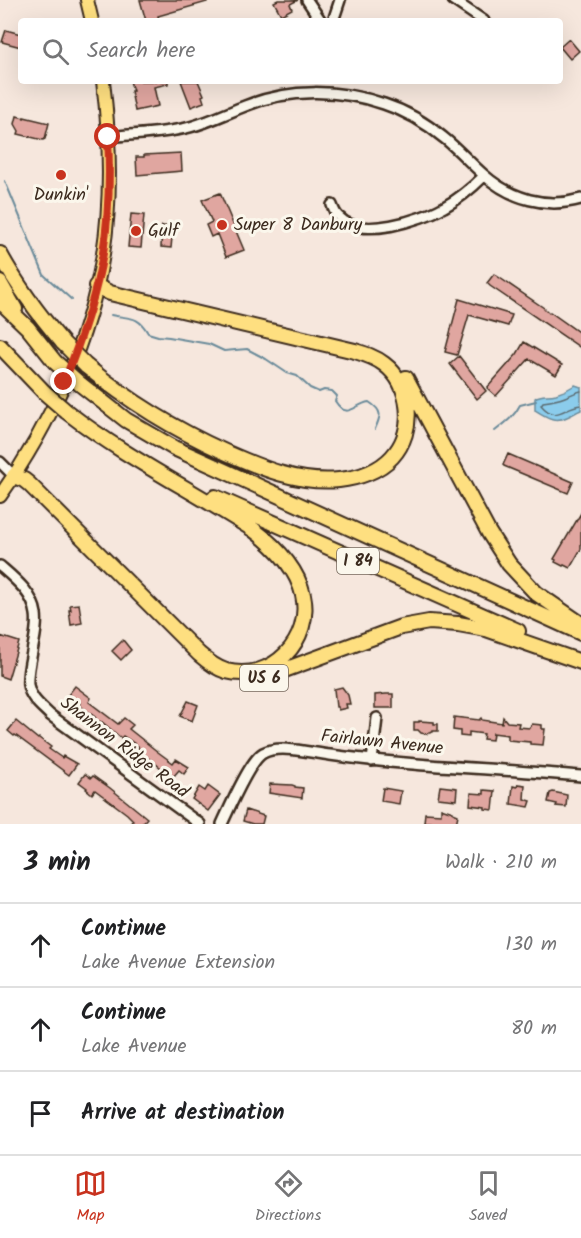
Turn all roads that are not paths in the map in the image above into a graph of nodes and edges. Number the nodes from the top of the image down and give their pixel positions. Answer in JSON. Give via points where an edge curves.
{"nodes":[{"id":1,"x":87,"y":0,"type":"edge"},
{"id":2,"x":307,"y":0,"type":"edge"},
{"id":3,"x":340,"y":0,"type":"edge"},
{"id":4,"x":453,"y":0,"type":"edge"},
{"id":5,"x":91,"y":18,"type":"edge"},
{"id":6,"x":319,"y":18,"type":"edge"},
{"id":7,"x":334,"y":18,"type":"edge"},
{"id":8,"x":480,"y":18,"type":"edge"},
{"id":9,"x":103,"y":84,"type":"edge"},
{"id":10,"x":326,"y":84,"type":"edge"},
{"id":11,"x":326,"y":93,"type":"junction"},
{"id":12,"x":108,"y":137,"type":"junction"},
{"id":13,"x":484,"y":176,"type":"junction"},
{"id":14,"x":581,"y":199,"type":"edge"},
{"id":15,"x":332,"y":205,"type":"dead end"},
{"id":16,"x":0,"y":254,"type":"edge"},
{"id":17,"x":0,"y":283,"type":"edge"},
{"id":18,"x":96,"y":286,"type":"junction"},
{"id":19,"x":0,"y":301,"type":"edge"},
{"id":20,"x":28,"y":328,"type":"junction"},
{"id":21,"x":0,"y":346,"type":"edge"},
{"id":22,"x":0,"y":353,"type":"edge"},
{"id":23,"x":44,"y":392,"type":"junction"},
{"id":24,"x":138,"y":459,"type":"junction"},
{"id":25,"x":0,"y":462,"type":"edge"},
{"id":26,"x":14,"y":476,"type":"junction"},
{"id":27,"x":0,"y":496,"type":"edge"},
{"id":28,"x":0,"y":566,"type":"edge"},
{"id":29,"x":581,"y":624,"type":"edge"},
{"id":30,"x":581,"y":633,"type":"edge"},
{"id":31,"x":581,"y":661,"type":"edge"},
{"id":32,"x":377,"y":717,"type":"dead end"},
{"id":33,"x":372,"y":761,"type":"junction"},
{"id":34,"x":581,"y":776,"type":"edge"},
{"id":35,"x":200,"y":824,"type":"edge"},
{"id":36,"x":222,"y":824,"type":"edge"}],
"edges":[{"from":1,"to":5,"type":"main road"},
{"from":2,"to":6,"type":"street"},
{"from":3,"to":7,"type":"street"},
{"from":4,"to":8,"type":"street"},
{"from":9,"to":12,"type":"main road"},
{"from":10,"to":11,"type":"street"},
{"from":11,"to":12,"type":"street","via":[[268,98],[188,127]]},
{"from":11,"to":13,"type":"street","via":[[365,98],[405,113],[441,135]]},
{"from":12,"to":18,"type":"main road","via":[[106,231]]},
{"from":13,"to":14,"type":"street","via":[[497,186],[540,203]]},
{"from":13,"to":15,"type":"street","via":[[445,207],[396,226],[352,225],[339,218]]},
{"from":16,"to":18,"type":"highway","bridge":true,"via":[[37,313],[109,386],[181,431],[246,462],[298,478],[341,480],[382,465],[401,445],[408,419],[405,394],[394,373],[377,359],[110,293]]},
{"from":17,"to":20,"type":"highway","number":"I 84"},
{"from":18,"to":26,"type":"main road","via":[[64,382]]},
{"from":18,"to":29,"type":"highway","via":[[111,286],[356,344],[390,359],[407,380],[509,564],[536,593]]},
{"from":19,"to":20,"type":"highway"},
{"from":20,"to":30,"type":"highway","number":"I 84","bridge":true,"via":[[55,362],[80,384],[126,420],[188,456]]},
{"from":21,"to":23,"type":"highway","number":"I 84"},
{"from":22,"to":23,"type":"highway"},
{"from":23,"to":24,"type":"highway","number":"I 84","bridge":true,"via":[[89,429]]},
{"from":24,"to":26,"type":"highway","via":[[254,530],[289,565],[305,607],[302,630],[282,659],[250,673],[226,671],[207,661],[29,484]]},
{"from":24,"to":31,"type":"highway","number":"I 84","via":[[236,507]]},
{"from":25,"to":26,"type":"street"},
{"from":26,"to":27,"type":"main road"},
{"from":26,"to":31,"type":"highway","number":"US 6","via":[[194,660],[224,678],[264,678],[394,630],[429,622],[486,629]]},
{"from":28,"to":35,"type":"street","name":"Shannon Ridge Road","via":[[28,594],[36,614],[28,685],[34,699],[50,715]]},
{"from":32,"to":33,"type":"street"},
{"from":33,"to":34,"type":"street","name":"Fairlawn Avenue"},
{"from":33,"to":36,"type":"street","name":"Fairlawn Avenue","via":[[295,750],[276,749],[261,754]]}]}
